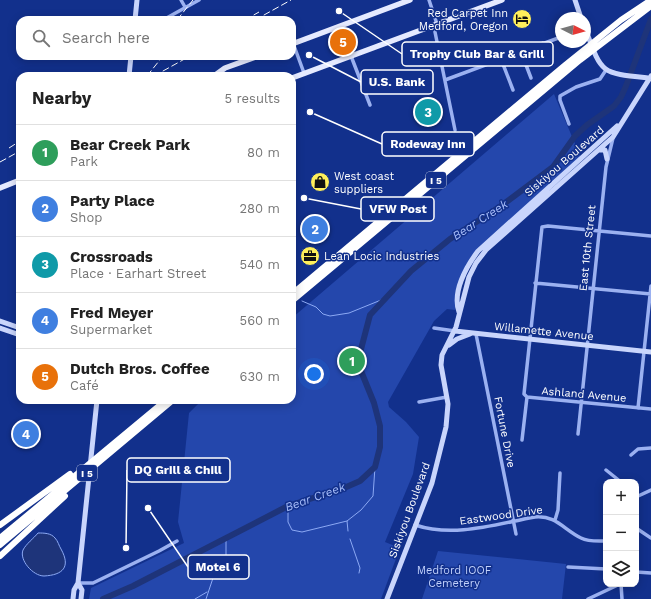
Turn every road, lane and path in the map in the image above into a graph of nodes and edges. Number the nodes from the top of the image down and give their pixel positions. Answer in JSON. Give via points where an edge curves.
{"nodes":[{"id":1,"x":136,"y":0,"type":"edge"},
{"id":2,"x":181,"y":0,"type":"edge"},
{"id":3,"x":199,"y":0,"type":"edge"},
{"id":4,"x":410,"y":0,"type":"edge"},
{"id":5,"x":429,"y":0,"type":"edge"},
{"id":6,"x":502,"y":0,"type":"edge"},
{"id":7,"x":575,"y":0,"type":"edge"},
{"id":8,"x":651,"y":0,"type":"edge"},
{"id":9,"x":495,"y":1,"type":"edge"},
{"id":10,"x":651,"y":6,"type":"edge"},
{"id":11,"x":185,"y":7,"type":"junction"},
{"id":12,"x":579,"y":12,"type":"edge"},
{"id":13,"x":135,"y":16,"type":"edge"},
{"id":14,"x":170,"y":16,"type":"edge"},
{"id":15,"x":436,"y":24,"type":"junction"},
{"id":16,"x":555,"y":39,"type":"edge"},
{"id":17,"x":296,"y":42,"type":"edge"},
{"id":18,"x":543,"y":43,"type":"junction"},
{"id":19,"x":591,"y":44,"type":"edge"},
{"id":20,"x":296,"y":51,"type":"edge"},
{"id":21,"x":521,"y":52,"type":"junction"},
{"id":22,"x":351,"y":56,"type":"junction"},
{"id":23,"x":578,"y":58,"type":"junction"},
{"id":24,"x":501,"y":59,"type":"junction"},
{"id":25,"x":131,"y":60,"type":"edge"},
{"id":26,"x":247,"y":60,"type":"edge"},
{"id":27,"x":550,"y":64,"type":"dead end"},
{"id":28,"x":608,"y":71,"type":"junction"},
{"id":29,"x":129,"y":72,"type":"edge"},
{"id":30,"x":220,"y":72,"type":"edge"},
{"id":31,"x":304,"y":73,"type":"junction"},
{"id":32,"x":296,"y":76,"type":"edge"},
{"id":33,"x":531,"y":78,"type":"dead end"},
{"id":34,"x":650,"y":78,"type":"edge"},
{"id":35,"x":445,"y":80,"type":"junction"},
{"id":36,"x":513,"y":90,"type":"dead end"},
{"id":37,"x":370,"y":105,"type":"dead end"},
{"id":38,"x":622,"y":122,"type":"junction"},
{"id":39,"x":569,"y":124,"type":"dead end"},
{"id":40,"x":455,"y":130,"type":"dead end"},
{"id":41,"x":613,"y":137,"type":"junction"},
{"id":42,"x":599,"y":150,"type":"junction"},
{"id":43,"x":608,"y":159,"type":"junction"},
{"id":44,"x":16,"y":182,"type":"edge"},
{"id":45,"x":0,"y":188,"type":"edge"},
{"id":46,"x":599,"y":231,"type":"junction"},
{"id":47,"x":651,"y":236,"type":"edge"},
{"id":48,"x":535,"y":282,"type":"junction"},
{"id":49,"x":651,"y":286,"type":"edge"},
{"id":50,"x":593,"y":289,"type":"junction"},
{"id":51,"x":296,"y":291,"type":"edge"},
{"id":52,"x":651,"y":294,"type":"edge"},
{"id":53,"x":296,"y":298,"type":"edge"},
{"id":54,"x":459,"y":312,"type":"junction"},
{"id":55,"x":0,"y":321,"type":"edge"},
{"id":56,"x":16,"y":327,"type":"edge"},
{"id":57,"x":0,"y":328,"type":"edge"},
{"id":58,"x":434,"y":328,"type":"dead end"},
{"id":59,"x":455,"y":331,"type":"junction"},
{"id":60,"x":474,"y":333,"type":"junction"},
{"id":61,"x":16,"y":334,"type":"edge"},
{"id":62,"x":529,"y":340,"type":"junction"},
{"id":63,"x":587,"y":345,"type":"junction"},
{"id":64,"x":444,"y":350,"type":"junction"},
{"id":65,"x":644,"y":351,"type":"junction"},
{"id":66,"x":651,"y":352,"type":"edge"},
{"id":67,"x":447,"y":397,"type":"junction"},
{"id":68,"x":527,"y":397,"type":"junction"},
{"id":69,"x":419,"y":402,"type":"dead end"},
{"id":70,"x":581,"y":403,"type":"junction"},
{"id":71,"x":98,"y":404,"type":"edge"},
{"id":72,"x":161,"y":404,"type":"edge"},
{"id":73,"x":168,"y":404,"type":"edge"},
{"id":74,"x":638,"y":408,"type":"junction"},
{"id":75,"x":651,"y":409,"type":"edge"},
{"id":76,"x":578,"y":434,"type":"dead end"},
{"id":77,"x":522,"y":440,"type":"dead end"},
{"id":78,"x":651,"y":448,"type":"edge"},
{"id":79,"x":100,"y":454,"type":"junction"},
{"id":80,"x":631,"y":455,"type":"dead end"},
{"id":81,"x":99,"y":462,"type":"junction"},
{"id":82,"x":606,"y":470,"type":"dead end"},
{"id":83,"x":560,"y":473,"type":"dead end"},
{"id":84,"x":617,"y":479,"type":"edge"},
{"id":85,"x":651,"y":490,"type":"edge"},
{"id":86,"x":639,"y":496,"type":"edge"},
{"id":87,"x":555,"y":520,"type":"junction"},
{"id":88,"x":514,"y":521,"type":"junction"},
{"id":89,"x":0,"y":525,"type":"edge"},
{"id":90,"x":415,"y":525,"type":"junction"},
{"id":91,"x":639,"y":530,"type":"edge"},
{"id":92,"x":516,"y":534,"type":"dead end"},
{"id":93,"x":0,"y":538,"type":"edge"},
{"id":94,"x":651,"y":538,"type":"edge"},
{"id":95,"x":177,"y":541,"type":"dead end"},
{"id":96,"x":603,"y":541,"type":"edge"},
{"id":97,"x":0,"y":545,"type":"edge"},
{"id":98,"x":0,"y":556,"type":"edge"},
{"id":99,"x":568,"y":567,"type":"dead end"},
{"id":100,"x":603,"y":569,"type":"edge"},
{"id":101,"x":639,"y":572,"type":"edge"},
{"id":102,"x":651,"y":573,"type":"edge"},
{"id":103,"x":78,"y":583,"type":"junction"},
{"id":104,"x":614,"y":587,"type":"edge"},
{"id":105,"x":621,"y":587,"type":"edge"},
{"id":106,"x":81,"y":597,"type":"edge"},
{"id":107,"x":73,"y":598,"type":"edge"},
{"id":108,"x":387,"y":599,"type":"edge"},
{"id":109,"x":588,"y":599,"type":"edge"},
{"id":110,"x":622,"y":599,"type":"edge"}],
"edges":[{"from":1,"to":13,"type":"street"},
{"from":2,"to":11,"type":"street"},
{"from":3,"to":11,"type":"street"},
{"from":4,"to":17,"type":"main road"},
{"from":5,"to":15,"type":"street"},
{"from":6,"to":9,"type":"main road"},
{"from":7,"to":12,"type":"street"},
{"from":8,"to":23,"type":"highway","number":"I 5","via":[[621,20]]},
{"from":9,"to":15,"type":"main road"},
{"from":10,"to":23,"type":"highway","number":"I 5"},
{"from":11,"to":14,"type":"street"},
{"from":15,"to":22,"type":"main road"},
{"from":15,"to":35,"type":"street","via":[[435,32]]},
{"from":16,"to":18,"type":"street"},
{"from":18,"to":21,"type":"street"},
{"from":18,"to":27,"type":"street"},
{"from":19,"to":28,"type":"street","via":[[597,59]]},
{"from":20,"to":31,"type":"street"},
{"from":21,"to":24,"type":"street"},
{"from":21,"to":33,"type":"street"},
{"from":22,"to":31,"type":"main road"},
{"from":22,"to":37,"type":"street"},
{"from":23,"to":51,"type":"highway","number":"I 5"},
{"from":23,"to":53,"type":"highway","number":"I 5"},
{"from":24,"to":35,"type":"street"},
{"from":24,"to":36,"type":"street"},
{"from":25,"to":29,"type":"street"},
{"from":26,"to":30,"type":"main road"},
{"from":28,"to":34,"type":"street"},
{"from":28,"to":39,"type":"street","via":[[600,79],[576,87],[559,98]]},
{"from":31,"to":32,"type":"main road"},
{"from":34,"to":38,"type":"street","name":"East 10th Street"},
{"from":35,"to":40,"type":"street"},
{"from":38,"to":41,"type":"street","name":"East 10th Street"},
{"from":38,"to":54,"type":"street","name":"Siskiyou Boulevard","via":[[478,251],[460,285],[457,306]]},
{"from":41,"to":42,"type":"street","name":"Siskiyou Boulevard"},
{"from":41,"to":43,"type":"street","name":"East 10th Street"},
{"from":42,"to":43,"type":"street","via":[[605,150]]},
{"from":42,"to":54,"type":"street","name":"Siskiyou Boulevard","via":[[482,254],[467,280]]},
{"from":43,"to":46,"type":"street","name":"East 10th Street"},
{"from":44,"to":45,"type":"main road"},
{"from":46,"to":47,"type":"street"},
{"from":46,"to":48,"type":"street","via":[[544,226],[541,229]]},
{"from":46,"to":50,"type":"street","name":"East 10th Street"},
{"from":48,"to":50,"type":"street"},
{"from":48,"to":62,"type":"street"},
{"from":49,"to":52,"type":"street"},
{"from":50,"to":52,"type":"street"},
{"from":50,"to":63,"type":"street","name":"East 10th Street"},
{"from":52,"to":65,"type":"street"},
{"from":54,"to":59,"type":"street","name":"Siskiyou Boulevard"},
{"from":55,"to":56,"type":"street"},
{"from":57,"to":61,"type":"street"},
{"from":58,"to":59,"type":"street","name":"Willamette Avenue"},
{"from":59,"to":60,"type":"street","name":"Willamette Avenue"},
{"from":59,"to":64,"type":"street","name":"Siskiyou Boulevard"},
{"from":60,"to":62,"type":"street","name":"Willamette Avenue"},
{"from":60,"to":64,"type":"street","via":[[457,339]]},
{"from":60,"to":88,"type":"street","name":"Fortune Drive"},
{"from":62,"to":63,"type":"street","name":"Willamette Avenue"},
{"from":62,"to":68,"type":"street","name":"Ashland Avenue","via":[[524,388]]},
{"from":63,"to":65,"type":"street","name":"Willamette Avenue"},
{"from":63,"to":70,"type":"street","name":"East 10th Street"},
{"from":64,"to":67,"type":"street","name":"Siskiyou Boulevard","via":[[441,365]]},
{"from":65,"to":66,"type":"street","name":"Willamette Avenue"},
{"from":65,"to":74,"type":"street"},
{"from":67,"to":69,"type":"street"},
{"from":67,"to":90,"type":"street","name":"Siskiyou Boulevard","via":[[447,420],[432,483]]},
{"from":68,"to":70,"type":"street","name":"Ashland Avenue"},
{"from":68,"to":77,"type":"street"},
{"from":70,"to":74,"type":"street","name":"Ashland Avenue"},
{"from":70,"to":76,"type":"street","name":"East 10th Street"},
{"from":71,"to":103,"type":"street"},
{"from":72,"to":79,"type":"highway","number":"I 5"},
{"from":73,"to":81,"type":"highway","number":"I 5"},
{"from":74,"to":75,"type":"street","name":"Ashland Avenue"},
{"from":78,"to":80,"type":"street","via":[[638,449]]},
{"from":79,"to":89,"type":"highway"},
{"from":79,"to":93,"type":"highway","number":"I 5"},
{"from":81,"to":97,"type":"highway","number":"I 5"},
{"from":81,"to":98,"type":"highway"},
{"from":82,"to":84,"type":"street"},
{"from":83,"to":87,"type":"street"},
{"from":85,"to":86,"type":"street"},
{"from":87,"to":88,"type":"street","name":"Eastwood Drive","via":[[539,517]]},
{"from":87,"to":96,"type":"street","name":"Eastwood Drive","via":[[580,538]]},
{"from":88,"to":90,"type":"street","name":"Eastwood Drive","via":[[462,530]]},
{"from":88,"to":92,"type":"street","name":"Fortune Drive"},
{"from":90,"to":108,"type":"street","name":"Siskiyou Boulevard"},
{"from":91,"to":94,"type":"street"},
{"from":95,"to":103,"type":"street","via":[[93,582]]},
{"from":99,"to":100,"type":"street"},
{"from":101,"to":102,"type":"street"},
{"from":103,"to":106,"type":"street","via":[[82,590]]},
{"from":103,"to":107,"type":"street"},
{"from":104,"to":109,"type":"street"},
{"from":105,"to":110,"type":"street"}]}
